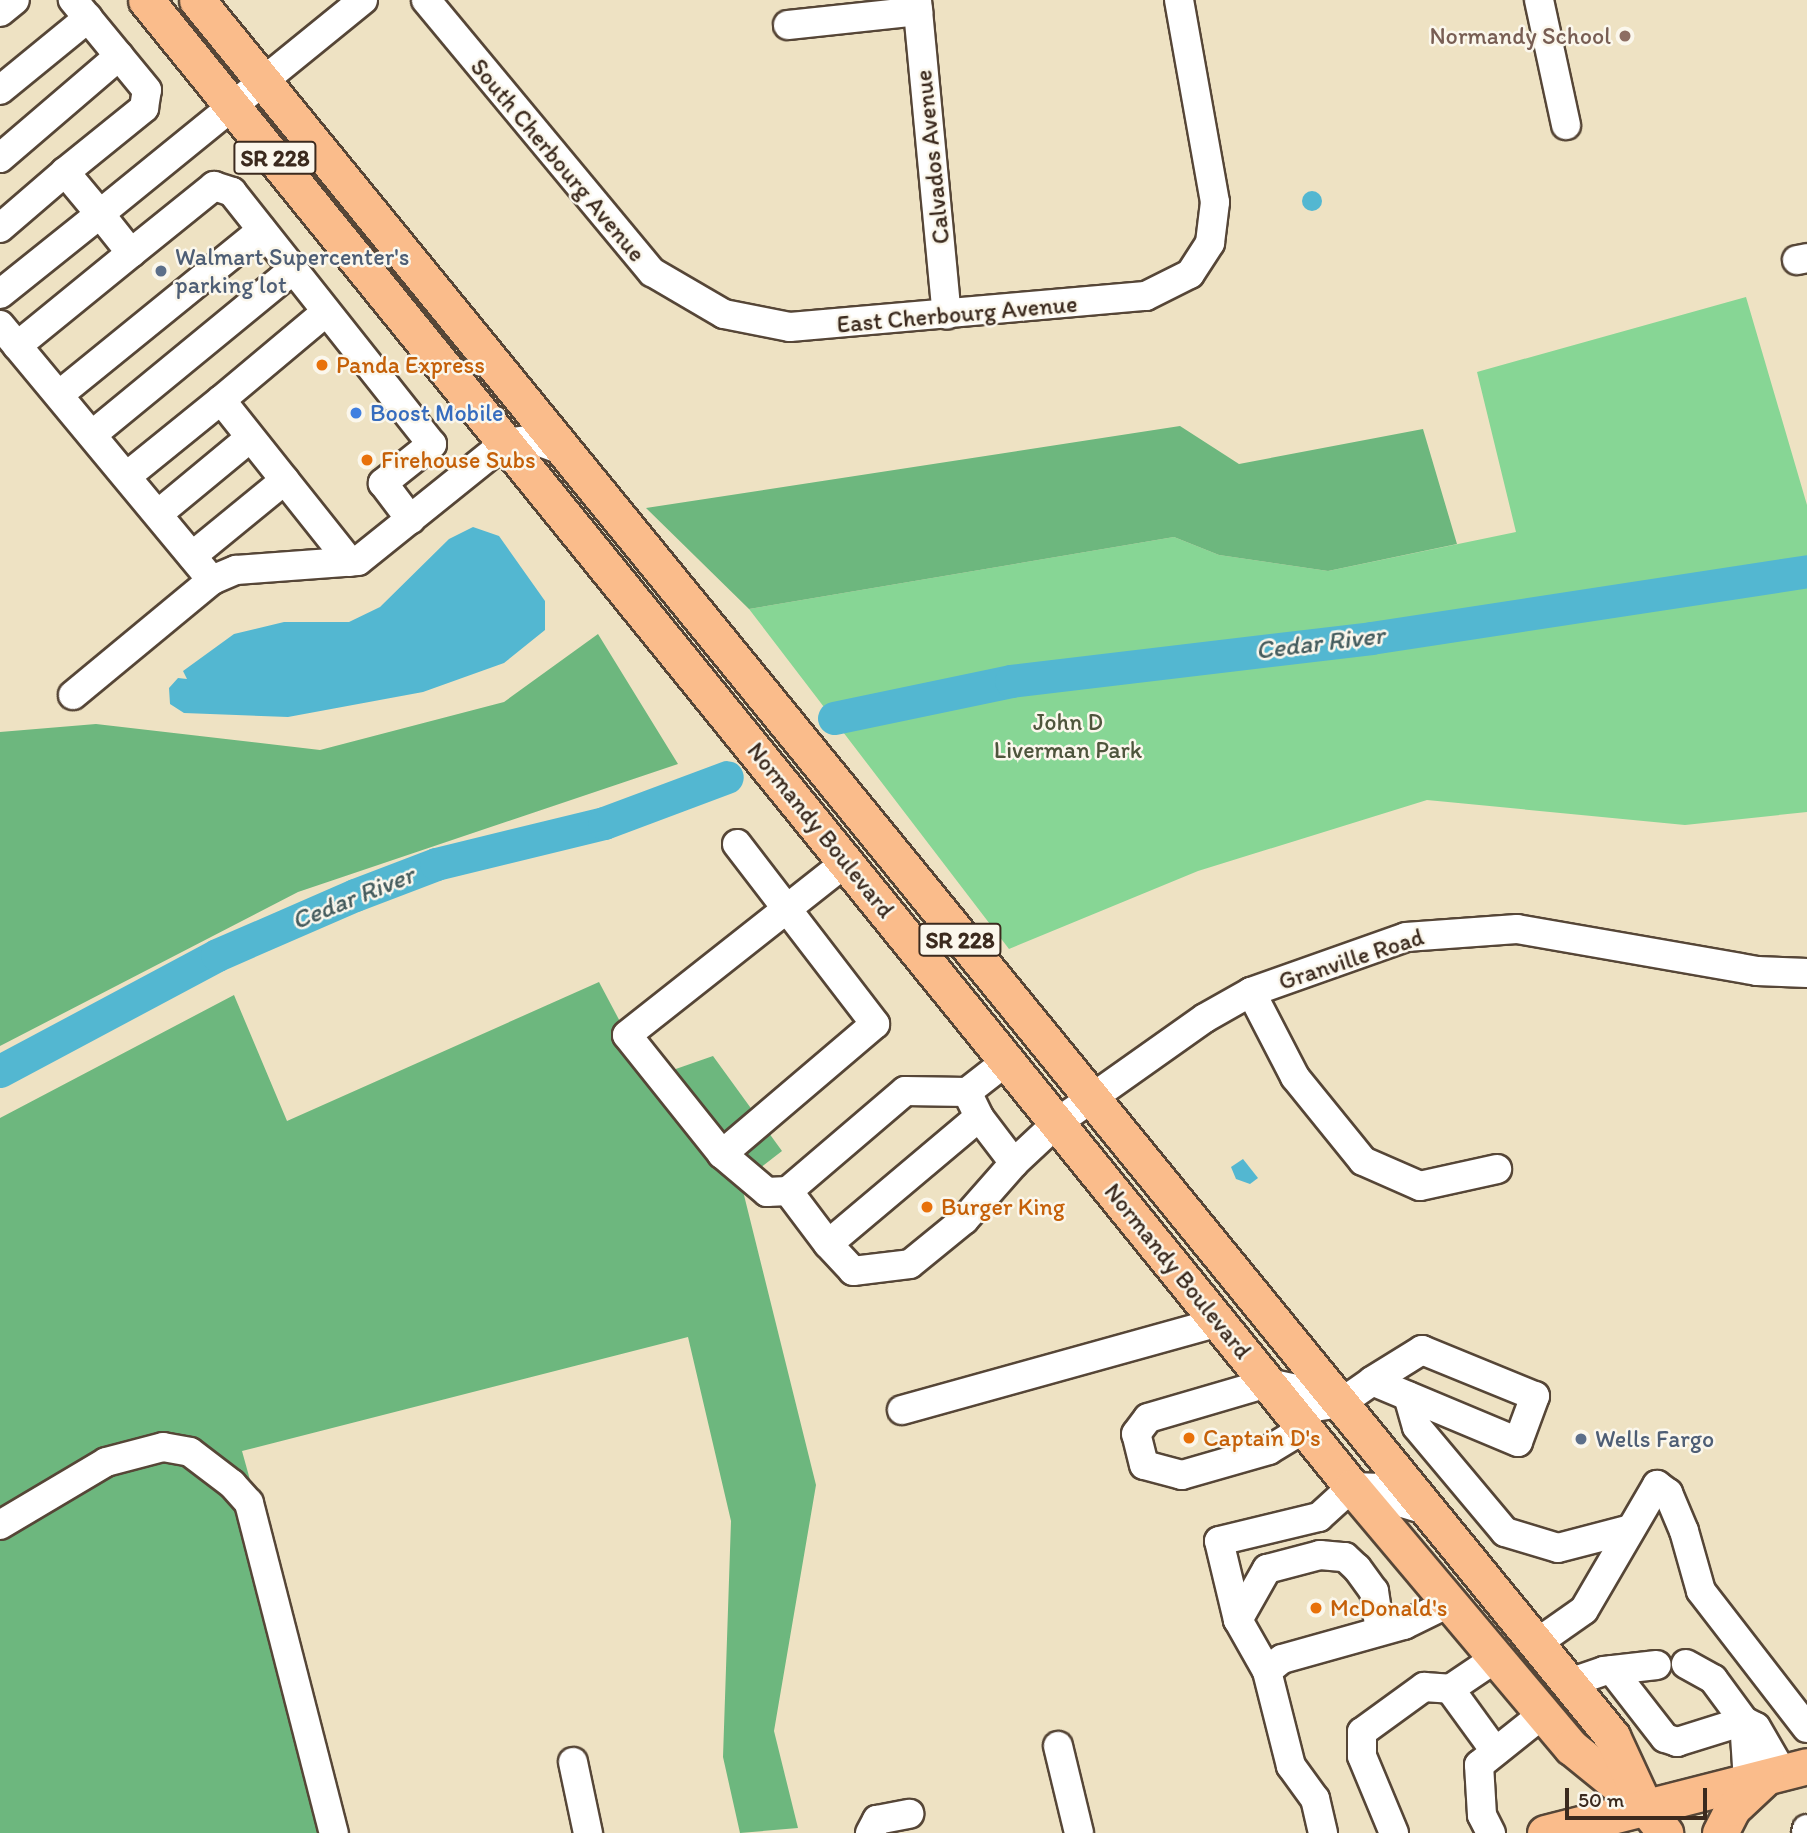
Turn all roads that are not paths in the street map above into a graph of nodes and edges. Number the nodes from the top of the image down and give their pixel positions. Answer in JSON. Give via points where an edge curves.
{"nodes":[{"id":1,"x":15,"y":0,"type":"edge"},
{"id":2,"x":146,"y":0,"type":"edge"},
{"id":3,"x":197,"y":0,"type":"edge"},
{"id":4,"x":363,"y":0,"type":"edge"},
{"id":5,"x":426,"y":0,"type":"edge"},
{"id":6,"x":1179,"y":0,"type":"edge"},
{"id":7,"x":1539,"y":0,"type":"edge"},
{"id":8,"x":917,"y":5,"type":"edge"},
{"id":9,"x":80,"y":9,"type":"edge"},
{"id":10,"x":0,"y":12,"type":"edge"},
{"id":11,"x":788,"y":24,"type":"dead end"},
{"id":12,"x":119,"y":56,"type":"junction"},
{"id":13,"x":262,"y":79,"type":"junction"},
{"id":14,"x":0,"y":90,"type":"edge"},
{"id":15,"x":230,"y":102,"type":"junction"},
{"id":16,"x":1566,"y":125,"type":"dead end"},
{"id":17,"x":0,"y":158,"type":"edge"},
{"id":18,"x":65,"y":172,"type":"junction"},
{"id":19,"x":100,"y":214,"type":"junction"},
{"id":20,"x":0,"y":228,"type":"edge"},
{"id":21,"x":262,"y":230,"type":"junction"},
{"id":22,"x":131,"y":253,"type":"junction"},
{"id":23,"x":293,"y":270,"type":"junction"},
{"id":24,"x":0,"y":294,"type":"edge"},
{"id":25,"x":702,"y":305,"type":"joint"},
{"id":26,"x":326,"y":312,"type":"junction"},
{"id":27,"x":947,"y":315,"type":"junction"},
{"id":28,"x":9,"y":336,"type":"edge"},
{"id":29,"x":60,"y":394,"type":"junction"},
{"id":30,"x":220,"y":400,"type":"junction"},
{"id":31,"x":93,"y":434,"type":"junction"},
{"id":32,"x":250,"y":438,"type":"junction"},
{"id":33,"x":505,"y":443,"type":"junction"},
{"id":34,"x":560,"y":449,"type":"junction"},
{"id":35,"x":127,"y":476,"type":"junction"},
{"id":36,"x":285,"y":480,"type":"junction"},
{"id":37,"x":158,"y":514,"type":"junction"},
{"id":38,"x":411,"y":520,"type":"junction"},
{"id":39,"x":192,"y":556,"type":"junction"},
{"id":40,"x":350,"y":562,"type":"junction"},
{"id":41,"x":212,"y":580,"type":"junction"},
{"id":42,"x":73,"y":695,"type":"dead end"},
{"id":43,"x":737,"y":844,"type":"dead end"},
{"id":44,"x":847,"y":861,"type":"junction"},
{"id":45,"x":785,"y":909,"type":"junction"},
{"id":46,"x":979,"y":963,"type":"junction"},
{"id":47,"x":1807,"y":973,"type":"edge"},
{"id":48,"x":1251,"y":992,"type":"junction"},
{"id":49,"x":1008,"y":1060,"type":"junction"},
{"id":50,"x":967,"y":1092,"type":"junction"},
{"id":51,"x":1091,"y":1100,"type":"junction"},
{"id":52,"x":979,"y":1117,"type":"junction"},
{"id":53,"x":1058,"y":1122,"type":"junction"},
{"id":54,"x":722,"y":1154,"type":"junction"},
{"id":55,"x":1014,"y":1163,"type":"junction"},
{"id":56,"x":1497,"y":1169,"type":"dead end"},
{"id":57,"x":788,"y":1191,"type":"junction"},
{"id":58,"x":828,"y":1244,"type":"junction"},
{"id":59,"x":1219,"y":1322,"type":"junction"},
{"id":60,"x":1372,"y":1381,"type":"junction"},
{"id":61,"x":1268,"y":1383,"type":"junction"},
{"id":62,"x":1408,"y":1396,"type":"junction"},
{"id":63,"x":1341,"y":1403,"type":"junction"},
{"id":64,"x":902,"y":1410,"type":"dead end"},
{"id":65,"x":1305,"y":1428,"type":"junction"},
{"id":66,"x":1352,"y":1487,"type":"junction"},
{"id":67,"x":1430,"y":1511,"type":"junction"},
{"id":68,"x":1319,"y":1517,"type":"junction"},
{"id":69,"x":0,"y":1525,"type":"edge"},
{"id":70,"x":1631,"y":1530,"type":"junction"},
{"id":71,"x":1320,"y":1555,"type":"junction"},
{"id":72,"x":1449,"y":1603,"type":"junction"},
{"id":73,"x":1238,"y":1620,"type":"junction"},
{"id":74,"x":1380,"y":1631,"type":"junction"},
{"id":75,"x":1537,"y":1643,"type":"junction"},
{"id":76,"x":1496,"y":1658,"type":"junction"},
{"id":77,"x":1686,"y":1664,"type":"dead end"},
{"id":78,"x":1657,"y":1665,"type":"dead end"},
{"id":79,"x":1612,"y":1670,"type":"junction"},
{"id":80,"x":1267,"y":1671,"type":"junction"},
{"id":81,"x":1569,"y":1683,"type":"junction"},
{"id":82,"x":1450,"y":1689,"type":"junction"},
{"id":83,"x":1543,"y":1714,"type":"junction"},
{"id":84,"x":1744,"y":1721,"type":"junction"},
{"id":85,"x":1807,"y":1728,"type":"edge"},
{"id":86,"x":1058,"y":1746,"type":"dead end"},
{"id":87,"x":1495,"y":1751,"type":"junction"},
{"id":88,"x":573,"y":1762,"type":"dead end"},
{"id":89,"x":1776,"y":1774,"type":"edge"},
{"id":90,"x":909,"y":1814,"type":"dead end"},
{"id":91,"x":1655,"y":1820,"type":"edge"},
{"id":92,"x":334,"y":1833,"type":"edge"},
{"id":93,"x":589,"y":1833,"type":"edge"},
{"id":94,"x":870,"y":1833,"type":"edge"},
{"id":95,"x":1079,"y":1833,"type":"edge"},
{"id":96,"x":1323,"y":1833,"type":"edge"},
{"id":97,"x":1394,"y":1833,"type":"edge"},
{"id":98,"x":1491,"y":1833,"type":"edge"},
{"id":99,"x":1545,"y":1833,"type":"edge"},
{"id":100,"x":1720,"y":1833,"type":"edge"}],
"edges":[{"from":1,"to":10,"type":"street"},
{"from":2,"to":15,"type":"main road","name":"Normandy Boulevard","number":"SR 228"},
{"from":3,"to":13,"type":"main road","name":"Normandy Boulevard","number":"SR 228"},
{"from":4,"to":13,"type":"street"},
{"from":5,"to":25,"type":"street","name":"South Cherbourg Avenue","via":[[635,256]]},
{"from":6,"to":27,"type":"street","name":"East Cherbourg Avenue","via":[[1215,202],[1215,225],[1202,258],[1171,288],[1146,296]]},
{"from":7,"to":16,"type":"street"},
{"from":8,"to":11,"type":"street"},
{"from":8,"to":27,"type":"street","name":"Calvados Avenue"},
{"from":9,"to":12,"type":"street"},
{"from":9,"to":14,"type":"street"},
{"from":12,"to":17,"type":"street"},
{"from":12,"to":18,"type":"street","via":[[146,90],[144,108]]},
{"from":13,"to":15,"type":"street"},
{"from":13,"to":34,"type":"main road","name":"Normandy Boulevard","number":"SR 228"},
{"from":15,"to":19,"type":"street"},
{"from":15,"to":33,"type":"main road","name":"Normandy Boulevard","number":"SR 228"},
{"from":18,"to":19,"type":"street"},
{"from":18,"to":20,"type":"street"},
{"from":19,"to":22,"type":"street"},
{"from":19,"to":24,"type":"street"},
{"from":21,"to":22,"type":"street","via":[[232,192],[214,186]]},
{"from":21,"to":23,"type":"street"},
{"from":21,"to":29,"type":"street"},
{"from":22,"to":28,"type":"street"},
{"from":23,"to":26,"type":"street"},
{"from":23,"to":31,"type":"street"},
{"from":25,"to":27,"type":"street","name":"East Cherbourg Avenue","via":[[790,327]]},
{"from":26,"to":30,"type":"street"},
{"from":26,"to":38,"type":"street","via":[[432,444],[383,483]]},
{"from":28,"to":29,"type":"street"},
{"from":29,"to":31,"type":"street"},
{"from":30,"to":32,"type":"street"},
{"from":30,"to":35,"type":"street"},
{"from":31,"to":35,"type":"street"},
{"from":32,"to":36,"type":"street"},
{"from":32,"to":37,"type":"street"},
{"from":33,"to":34,"type":"street","via":[[532,439]]},
{"from":33,"to":38,"type":"street"},
{"from":33,"to":44,"type":"main road","name":"Normandy Boulevard","number":"SR 228"},
{"from":34,"to":46,"type":"main road","name":"Normandy Boulevard","number":"SR 228"},
{"from":35,"to":37,"type":"street"},
{"from":36,"to":39,"type":"street"},
{"from":36,"to":40,"type":"street"},
{"from":37,"to":39,"type":"street"},
{"from":38,"to":40,"type":"street"},
{"from":39,"to":41,"type":"street"},
{"from":40,"to":41,"type":"street","via":[[236,570]]},
{"from":41,"to":42,"type":"street"},
{"from":43,"to":45,"type":"street"},
{"from":44,"to":45,"type":"street"},
{"from":44,"to":46,"type":"main road","via":[[880,869],[960,959]]},
{"from":44,"to":49,"type":"main road","name":"Normandy Boulevard","number":"SR 228"},
{"from":45,"to":54,"type":"street","via":[[875,1024]]},
{"from":45,"to":54,"type":"street","via":[[627,1035]]},
{"from":46,"to":51,"type":"main road","name":"Normandy Boulevard","number":"SR 228"},
{"from":47,"to":48,"type":"street","name":"Granville Road","via":[[1517,929],[1460,929],[1406,937]]},
{"from":48,"to":51,"type":"street","name":"Granville Road"},
{"from":48,"to":56,"type":"street","via":[[1295,1077],[1363,1161],[1420,1186]]},
{"from":49,"to":50,"type":"street"},
{"from":49,"to":53,"type":"main road","name":"Normandy Boulevard","number":"SR 228"},
{"from":50,"to":52,"type":"street"},
{"from":50,"to":57,"type":"street","via":[[905,1091]]},
{"from":51,"to":53,"type":"street","name":"Granville Road"},
{"from":51,"to":63,"type":"main road","name":"Normandy Boulevard","number":"SR 228"},
{"from":52,"to":55,"type":"street"},
{"from":52,"to":58,"type":"street"},
{"from":53,"to":55,"type":"street","name":"Granville Road"},
{"from":53,"to":59,"type":"main road","name":"Normandy Boulevard","number":"SR 228"},
{"from":54,"to":57,"type":"street","via":[[768,1192]]},
{"from":55,"to":58,"type":"street","name":"Granville Road","via":[[964,1220],[910,1264],[853,1271]]},
{"from":57,"to":58,"type":"street"},
{"from":59,"to":61,"type":"main road","name":"Normandy Boulevard","number":"SR 228"},
{"from":59,"to":64,"type":"street"},
{"from":60,"to":62,"type":"street"},
{"from":60,"to":62,"type":"street","via":[[1422,1350],[1535,1396],[1518,1442]]},
{"from":60,"to":63,"type":"street"},
{"from":61,"to":63,"type":"street","via":[[1302,1390],[1315,1406]]},
{"from":61,"to":65,"type":"main road","name":"Normandy Boulevard","number":"SR 228"},
{"from":61,"to":65,"type":"street","via":[[1149,1418],[1136,1434],[1144,1465],[1182,1475],[1269,1450]]},
{"from":62,"to":70,"type":"street","via":[[1417,1427],[1505,1532],[1558,1548]]},
{"from":63,"to":67,"type":"main road","name":"Normandy Boulevard","number":"SR 228"},
{"from":65,"to":66,"type":"main road","name":"Normandy Boulevard","number":"SR 228"},
{"from":66,"to":67,"type":"street","via":[[1382,1488],[1393,1500]]},
{"from":66,"to":68,"type":"street"},
{"from":66,"to":72,"type":"main road","name":"Normandy Boulevard","number":"SR 228"},
{"from":67,"to":75,"type":"main road","name":"Normandy Boulevard","number":"SR 228"},
{"from":68,"to":71,"type":"street"},
{"from":68,"to":73,"type":"street","via":[[1219,1541]]},
{"from":69,"to":92,"type":"street","via":[[106,1462],[163,1447],[190,1452],[232,1484],[249,1503]]},
{"from":70,"to":75,"type":"street","via":[[1584,1610]]},
{"from":70,"to":85,"type":"street","via":[[1657,1485],[1668,1493],[1701,1591]]},
{"from":71,"to":73,"type":"street","via":[[1267,1569]]},
{"from":71,"to":74,"type":"street","via":[[1345,1557],[1357,1568],[1374,1591]]},
{"from":72,"to":74,"type":"street"},
{"from":72,"to":76,"type":"main road","name":"Normandy Boulevard","number":"SR 228"},
{"from":73,"to":80,"type":"street"},
{"from":74,"to":80,"type":"street","via":[[1282,1659]]},
{"from":75,"to":81,"type":"main road","name":"Normandy Boulevard","number":"SR 228"},
{"from":76,"to":82,"type":"street"},
{"from":76,"to":83,"type":"main road","name":"Normandy Boulevard","number":"SR 228"},
{"from":77,"to":84,"type":"street","via":[[1713,1679]]},
{"from":78,"to":79,"type":"street"},
{"from":79,"to":81,"type":"street"},
{"from":79,"to":84,"type":"street","via":[[1665,1738],[1677,1742]]},
{"from":80,"to":96,"type":"street","via":[[1291,1766],[1315,1800]]},
{"from":81,"to":91,"type":"main road","name":"Normandy Boulevard","number":"SR 228","via":[[1612,1737]]},
{"from":82,"to":87,"type":"street"},
{"from":82,"to":97,"type":"street","via":[[1424,1687],[1362,1732],[1362,1756]]},
{"from":83,"to":87,"type":"street"},
{"from":83,"to":91,"type":"main road","name":"Normandy Boulevard","number":"SR 228","via":[[1571,1747]]},
{"from":84,"to":89,"type":"street","via":[[1756,1727]]},
{"from":86,"to":95,"type":"street"},
{"from":87,"to":98,"type":"street","via":[[1476,1773]]},
{"from":88,"to":93,"type":"street"},
{"from":89,"to":91,"type":"main road"},
{"from":89,"to":100,"type":"main road","via":[[1733,1808]]},
{"from":90,"to":94,"type":"street","via":[[877,1820]]},
{"from":91,"to":99,"type":"main road"}]}
